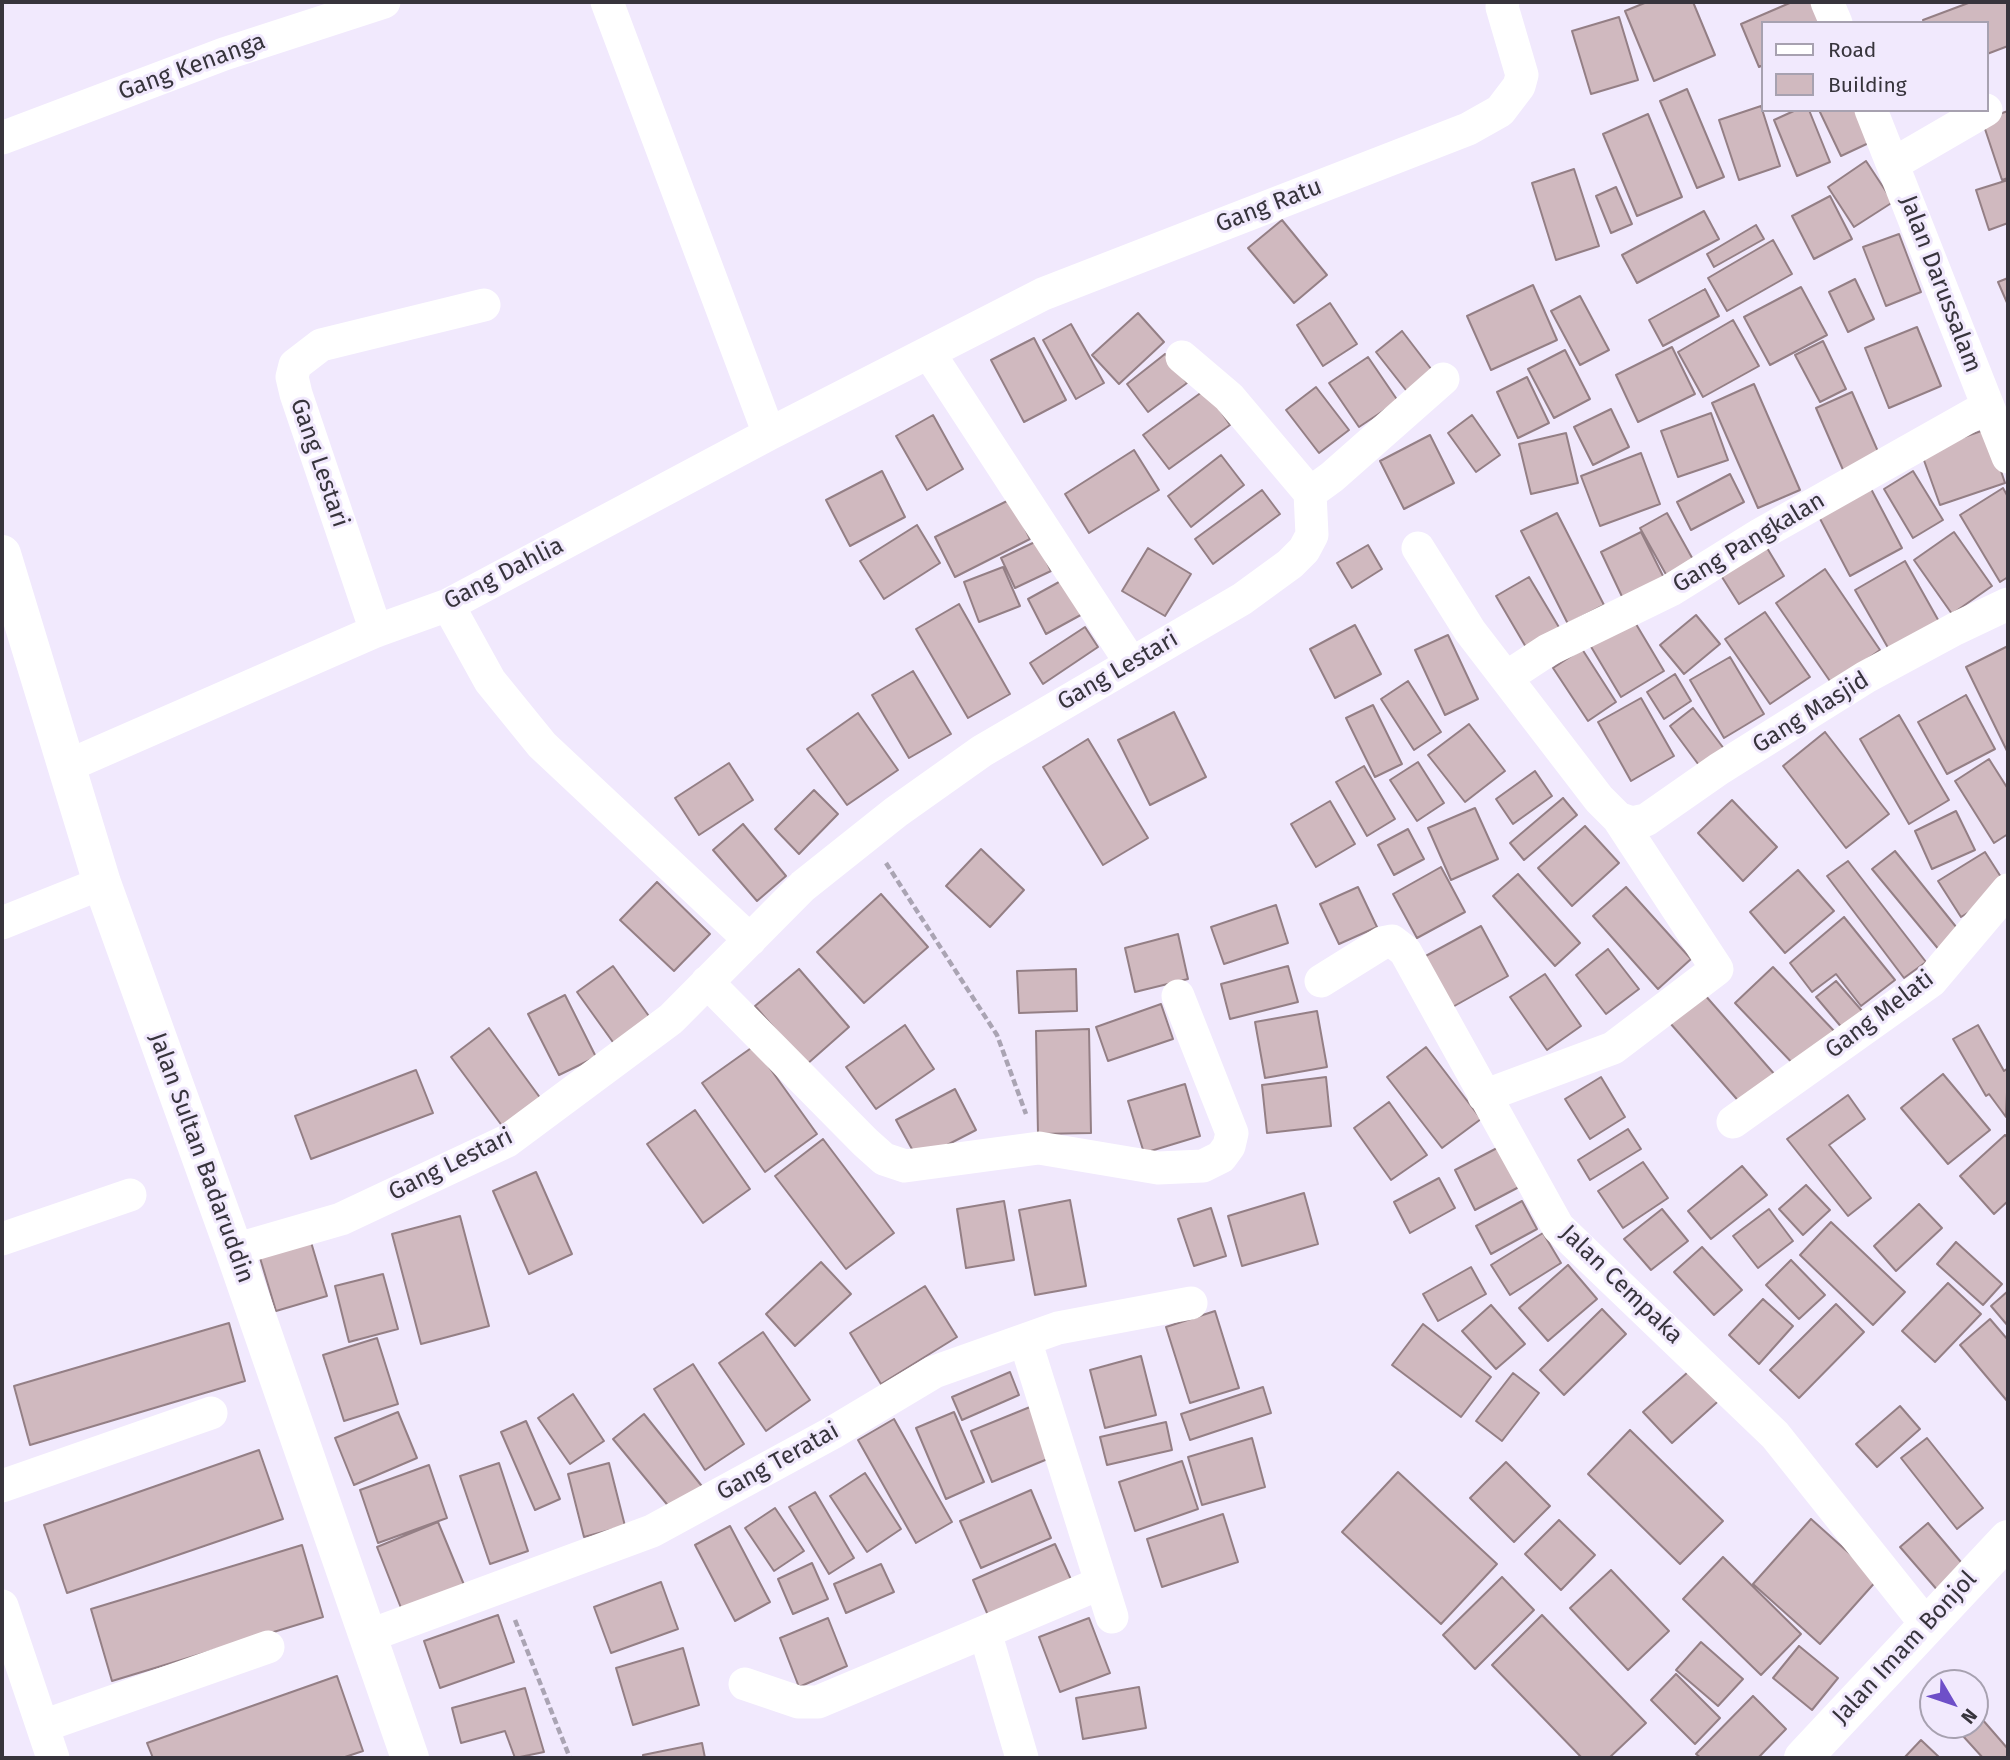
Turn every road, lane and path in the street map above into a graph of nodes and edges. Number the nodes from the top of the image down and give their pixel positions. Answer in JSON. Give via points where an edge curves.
{"nodes":[{"id":1,"x":384,"y":2,"type":"edge"},
{"id":2,"x":607,"y":2,"type":"edge"},
{"id":3,"x":1503,"y":2,"type":"edge"},
{"id":4,"x":1827,"y":2,"type":"edge"},
{"id":5,"x":1835,"y":21,"type":"edge"},
{"id":6,"x":2008,"y":98,"type":"edge"},
{"id":7,"x":1989,"y":109,"type":"edge"},
{"id":8,"x":1872,"y":112,"type":"edge"},
{"id":9,"x":1983,"y":112,"type":"edge"},
{"id":10,"x":2,"y":138,"type":"edge"},
{"id":11,"x":1893,"y":163,"type":"junction"},
{"id":12,"x":485,"y":305,"type":"dead end"},
{"id":13,"x":929,"y":353,"type":"junction"},
{"id":14,"x":1182,"y":357,"type":"dead end"},
{"id":15,"x":1443,"y":379,"type":"dead end"},
{"id":16,"x":1989,"y":406,"type":"junction"},
{"id":17,"x":769,"y":435,"type":"junction"},
{"id":18,"x":2008,"y":457,"type":"edge"},
{"id":19,"x":1310,"y":493,"type":"junction"},
{"id":20,"x":1418,"y":548,"type":"dead end"},
{"id":21,"x":2,"y":554,"type":"edge"},
{"id":22,"x":2008,"y":604,"type":"edge"},
{"id":23,"x":448,"y":605,"type":"junction"},
{"id":24,"x":376,"y":631,"type":"junction"},
{"id":25,"x":1130,"y":663,"type":"junction"},
{"id":26,"x":1507,"y":677,"type":"junction"},
{"id":27,"x":65,"y":767,"type":"junction"},
{"id":28,"x":1618,"y":818,"type":"junction"},
{"id":29,"x":868,"y":836,"type":"junction"},
{"id":30,"x":102,"y":883,"type":"junction"},
{"id":31,"x":2008,"y":890,"type":"edge"},
{"id":32,"x":2,"y":923,"type":"edge"},
{"id":33,"x":750,"y":940,"type":"junction"},
{"id":34,"x":1321,"y":981,"type":"dead end"},
{"id":35,"x":707,"y":982,"type":"junction"},
{"id":36,"x":1178,"y":996,"type":"dead end"},
{"id":37,"x":1484,"y":1096,"type":"junction"},
{"id":38,"x":1734,"y":1122,"type":"dead end"},
{"id":39,"x":1039,"y":1148,"type":"junction"},
{"id":40,"x":130,"y":1195,"type":"dead end"},
{"id":41,"x":2,"y":1239,"type":"edge"},
{"id":42,"x":234,"y":1250,"type":"junction"},
{"id":43,"x":1191,"y":1303,"type":"dead end"},
{"id":44,"x":1025,"y":1340,"type":"junction"},
{"id":45,"x":211,"y":1413,"type":"dead end"},
{"id":46,"x":2,"y":1486,"type":"edge"},
{"id":47,"x":2005,"y":1550,"type":"edge"},
{"id":48,"x":1101,"y":1583,"type":"junction"},
{"id":49,"x":502,"y":1587,"type":"junction"},
{"id":50,"x":2,"y":1605,"type":"edge"},
{"id":51,"x":1112,"y":1617,"type":"dead end"},
{"id":52,"x":1927,"y":1624,"type":"junction"},
{"id":53,"x":985,"y":1632,"type":"junction"},
{"id":54,"x":368,"y":1636,"type":"junction"},
{"id":55,"x":268,"y":1647,"type":"dead end"},
{"id":56,"x":745,"y":1684,"type":"dead end"},
{"id":57,"x":43,"y":1726,"type":"junction"},
{"id":58,"x":53,"y":1758,"type":"edge"},
{"id":59,"x":410,"y":1758,"type":"edge"},
{"id":60,"x":570,"y":1758,"type":"edge"},
{"id":61,"x":1022,"y":1758,"type":"edge"},
{"id":62,"x":1803,"y":1758,"type":"edge"}],
"edges":[{"from":1,"to":10,"type":"street","name":"Gang Kenanga","via":[[224,54]]},
{"from":2,"to":17,"type":"street"},
{"from":3,"to":13,"type":"street","name":"Gang Ratu","via":[[1522,75],[1513,98],[1500,111],[1468,129],[1044,295]]},
{"from":4,"to":5,"type":"street"},
{"from":6,"to":7,"type":"street"},
{"from":8,"to":11,"type":"street","name":"Jalan Darussalam"},
{"from":9,"to":11,"type":"street"},
{"from":11,"to":16,"type":"street","name":"Jalan Darussalam"},
{"from":12,"to":24,"type":"street","name":"Gang Lestari","via":[[321,345],[295,365],[296,394]]},
{"from":13,"to":17,"type":"street","name":"Gang Dahlia"},
{"from":13,"to":25,"type":"street"},
{"from":14,"to":19,"type":"street","via":[[1228,397]]},
{"from":15,"to":19,"type":"street"},
{"from":16,"to":18,"type":"street","name":"Jalan Darussalam"},
{"from":16,"to":26,"type":"street","name":"Gang Pangkalan","via":[[1671,590],[1548,650]]},
{"from":17,"to":23,"type":"street","name":"Gang Dahlia"},
{"from":19,"to":25,"type":"street","name":"Gang Lestari","via":[[1312,535],[1290,564],[1242,599]]},
{"from":20,"to":26,"type":"street","via":[[1470,631]]},
{"from":21,"to":27,"type":"main road","name":"Jalan Sultan Badaruddin"},
{"from":22,"to":28,"type":"street","name":"Gang Masjid","via":[[1867,677],[1646,820],[1632,823]]},
{"from":23,"to":24,"type":"street","name":"Gang Dahlia"},
{"from":23,"to":33,"type":"street","via":[[490,681],[542,745]]},
{"from":24,"to":27,"type":"street","name":"Gang Dahlia"},
{"from":25,"to":29,"type":"street","name":"Gang Lestari","via":[[982,751]]},
{"from":26,"to":28,"type":"street"},
{"from":27,"to":30,"type":"main road","name":"Jalan Sultan Badaruddin"},
{"from":28,"to":37,"type":"street","via":[[1717,969],[1613,1048]]},
{"from":29,"to":33,"type":"street","name":"Gang Lestari","via":[[803,886]]},
{"from":29,"to":39,"type":"path","via":[[997,1035]]},
{"from":30,"to":32,"type":"street"},
{"from":30,"to":42,"type":"main road","name":"Jalan Sultan Badaruddin"},
{"from":31,"to":38,"type":"street","name":"Gang Melati","via":[[1931,981]]},
{"from":33,"to":35,"type":"street","name":"Gang Lestari"},
{"from":34,"to":37,"type":"street","name":"Jalan Cempaka","via":[[1382,943],[1397,944]]},
{"from":35,"to":39,"type":"street","via":[[884,1159],[921,1166]]},
{"from":35,"to":42,"type":"street","name":"Gang Lestari","via":[[671,1018],[507,1141],[341,1219]]},
{"from":36,"to":39,"type":"street","via":[[1232,1133],[1221,1157],[1203,1166],[1157,1168]]},
{"from":37,"to":52,"type":"street","name":"Jalan Cempaka","via":[[1558,1227],[1775,1435]]},
{"from":40,"to":41,"type":"street"},
{"from":42,"to":54,"type":"main road","name":"Jalan Sultan Badaruddin"},
{"from":43,"to":44,"type":"street","name":"Gang Teratai","via":[[1058,1328]]},
{"from":44,"to":48,"type":"street"},
{"from":44,"to":49,"type":"street","name":"Gang Teratai","via":[[934,1372],[652,1531]]},
{"from":45,"to":46,"type":"street"},
{"from":47,"to":52,"type":"main road","name":"Jalan Imam Bonjol"},
{"from":48,"to":51,"type":"street"},
{"from":48,"to":53,"type":"street"},
{"from":49,"to":54,"type":"street","name":"Gang Teratai"},
{"from":49,"to":60,"type":"path"},
{"from":50,"to":57,"type":"street"},
{"from":52,"to":62,"type":"main road","name":"Jalan Imam Bonjol"},
{"from":53,"to":56,"type":"street","via":[[818,1702],[798,1702]]},
{"from":53,"to":61,"type":"street"},
{"from":54,"to":59,"type":"main road","name":"Jalan Sultan Badaruddin"},
{"from":55,"to":57,"type":"street"},
{"from":57,"to":58,"type":"street"}]}
